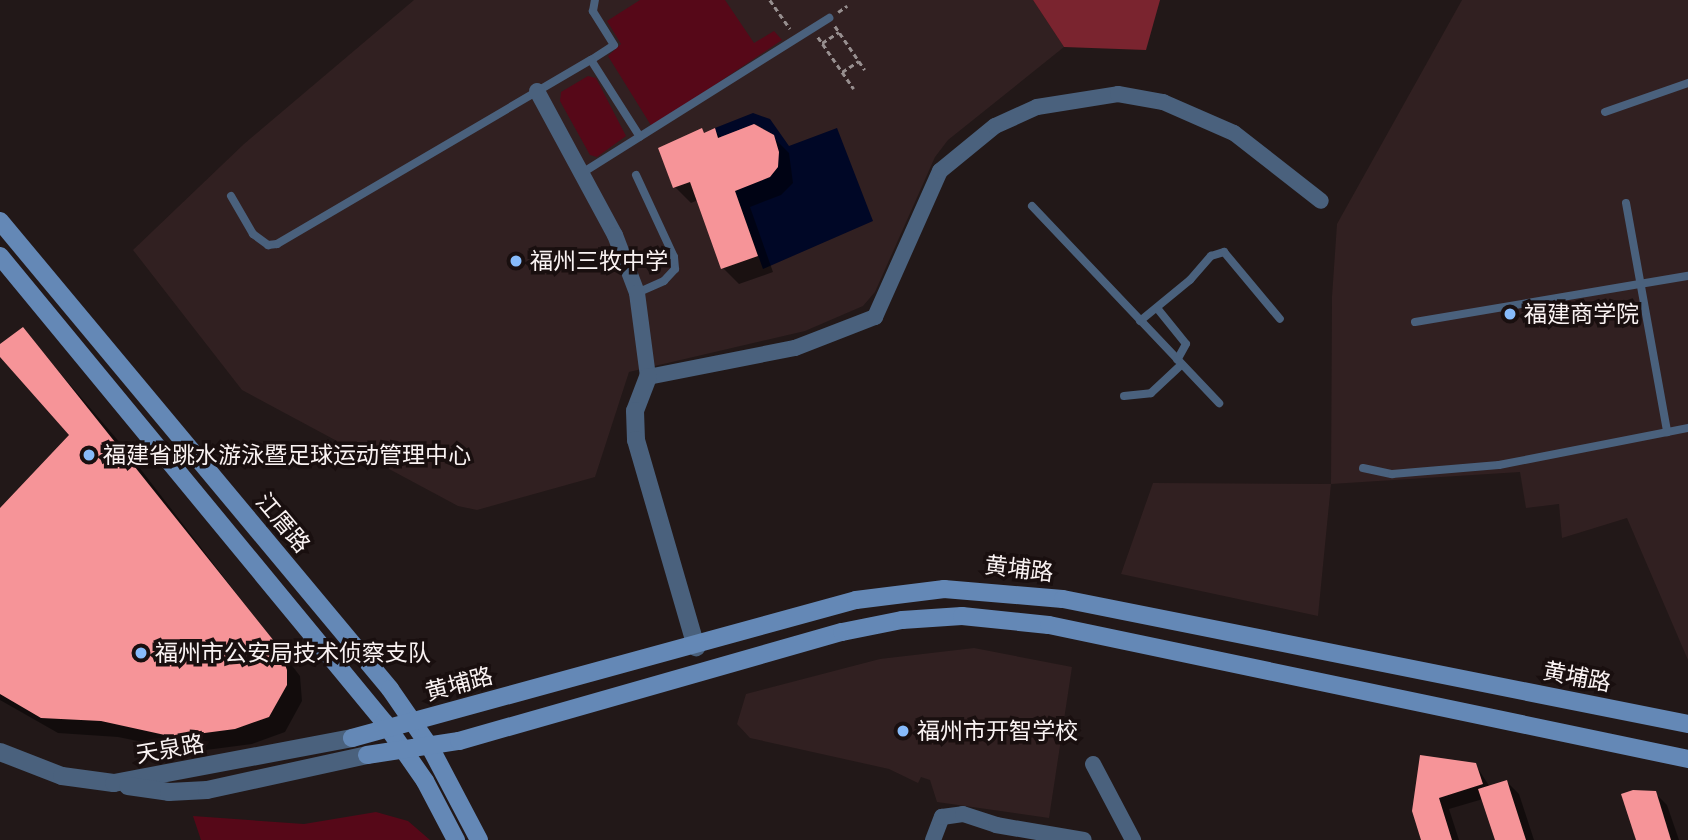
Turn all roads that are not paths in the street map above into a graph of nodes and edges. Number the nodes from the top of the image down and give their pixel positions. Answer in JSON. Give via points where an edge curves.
{"nodes":[{"id":1,"x":595,"y":0,"type":"edge"},
{"id":2,"x":829,"y":18,"type":"road end"},
{"id":3,"x":591,"y":60,"type":"junction"},
{"id":4,"x":1688,"y":83,"type":"edge"},
{"id":5,"x":537,"y":91,"type":"junction"},
{"id":6,"x":1605,"y":112,"type":"dead end"},
{"id":7,"x":640,"y":137,"type":"junction"},
{"id":8,"x":582,"y":173,"type":"junction"},
{"id":9,"x":636,"y":175,"type":"dead end"},
{"id":10,"x":231,"y":196,"type":"dead end"},
{"id":11,"x":1321,"y":201,"type":"dead end"},
{"id":12,"x":1626,"y":203,"type":"dead end"},
{"id":13,"x":1032,"y":206,"type":"dead end"},
{"id":14,"x":0,"y":221,"type":"edge"},
{"id":15,"x":0,"y":256,"type":"edge"},
{"id":16,"x":1688,"y":275,"type":"edge"},
{"id":17,"x":1640,"y":283,"type":"junction"},
{"id":18,"x":637,"y":293,"type":"junction"},
{"id":19,"x":1157,"y":308,"type":"junction"},
{"id":20,"x":1280,"y":319,"type":"dead end"},
{"id":21,"x":1140,"y":321,"type":"junction"},
{"id":22,"x":1415,"y":322,"type":"dead end"},
{"id":23,"x":1179,"y":362,"type":"junction"},
{"id":24,"x":648,"y":377,"type":"junction"},
{"id":25,"x":1124,"y":396,"type":"dead end"},
{"id":26,"x":1219,"y":403,"type":"dead end"},
{"id":27,"x":1688,"y":428,"type":"edge"},
{"id":28,"x":1667,"y":432,"type":"junction"},
{"id":29,"x":1363,"y":468,"type":"dead end"},
{"id":30,"x":696,"y":647,"type":"junction"},
{"id":31,"x":413,"y":722,"type":"junction"},
{"id":32,"x":1688,"y":724,"type":"edge"},
{"id":33,"x":389,"y":728,"type":"junction"},
{"id":34,"x":352,"y":738,"type":"joint"},
{"id":35,"x":430,"y":747,"type":"junction"},
{"id":36,"x":406,"y":750,"type":"junction"},
{"id":37,"x":0,"y":752,"type":"edge"},
{"id":38,"x":367,"y":755,"type":"joint"},
{"id":39,"x":1688,"y":759,"type":"edge"},
{"id":40,"x":1093,"y":764,"type":"dead end"},
{"id":41,"x":114,"y":783,"type":"junction"},
{"id":42,"x":456,"y":840,"type":"edge"},
{"id":43,"x":479,"y":840,"type":"edge"},
{"id":44,"x":933,"y":840,"type":"edge"},
{"id":45,"x":1084,"y":840,"type":"edge"},
{"id":46,"x":1133,"y":840,"type":"edge"}],
"edges":[{"from":1,"to":3,"type":"lane","via":[[593,11],[614,45]]},
{"from":2,"to":7,"type":"lane"},
{"from":3,"to":5,"type":"lane"},
{"from":3,"to":7,"type":"lane"},
{"from":4,"to":6,"type":"lane"},
{"from":5,"to":8,"type":"street"},
{"from":5,"to":10,"type":"lane","via":[[277,244],[268,245],[253,234]]},
{"from":7,"to":8,"type":"lane"},
{"from":8,"to":18,"type":"street","via":[[615,235]]},
{"from":9,"to":18,"type":"lane","via":[[674,257],[675,269],[664,281]]},
{"from":11,"to":24,"type":"street","via":[[1234,133],[1163,102],[1118,94],[1037,107],[995,126],[940,171],[875,317],[805,345]]},
{"from":12,"to":17,"type":"lane"},
{"from":13,"to":21,"type":"lane"},
{"from":14,"to":31,"type":"main road","name":"江厝路"},
{"from":15,"to":33,"type":"main road","name":"江厝路"},
{"from":16,"to":17,"type":"lane"},
{"from":17,"to":22,"type":"lane"},
{"from":17,"to":28,"type":"lane"},
{"from":18,"to":24,"type":"street"},
{"from":19,"to":20,"type":"lane","via":[[1211,256],[1224,252]]},
{"from":19,"to":21,"type":"lane"},
{"from":19,"to":23,"type":"lane","via":[[1186,344]]},
{"from":21,"to":23,"type":"lane"},
{"from":23,"to":25,"type":"lane","via":[[1151,393]]},
{"from":23,"to":26,"type":"lane"},
{"from":24,"to":30,"type":"street","via":[[635,411],[636,440]]},
{"from":27,"to":28,"type":"lane"},
{"from":28,"to":29,"type":"lane","via":[[1499,465],[1392,474]]},
{"from":30,"to":31,"type":"main road","name":"黄埔路"},
{"from":30,"to":32,"type":"main road","name":"黄埔路","via":[[885,594],[975,588],[1063,599]]},
{"from":31,"to":33,"type":"main road","name":"黄埔路"},
{"from":31,"to":35,"type":"main road","name":"江厝路"},
{"from":33,"to":34,"type":"main road","name":"黄埔路"},
{"from":33,"to":36,"type":"main road","name":"江厝路"},
{"from":34,"to":41,"type":"street","name":"天泉路"},
{"from":35,"to":36,"type":"main road"},
{"from":35,"to":39,"type":"main road","via":[[842,632],[902,620],[962,616],[1049,625]]},
{"from":35,"to":43,"type":"main road","name":"江厝路"},
{"from":36,"to":38,"type":"main road"},
{"from":36,"to":42,"type":"main road","name":"江厝路"},
{"from":37,"to":41,"type":"street","name":"天泉路","via":[[62,776]]},
{"from":38,"to":41,"type":"street","via":[[206,790],[159,791]]},
{"from":40,"to":46,"type":"street"},
{"from":44,"to":45,"type":"street","via":[[942,817],[962,814],[996,825]]}]}
